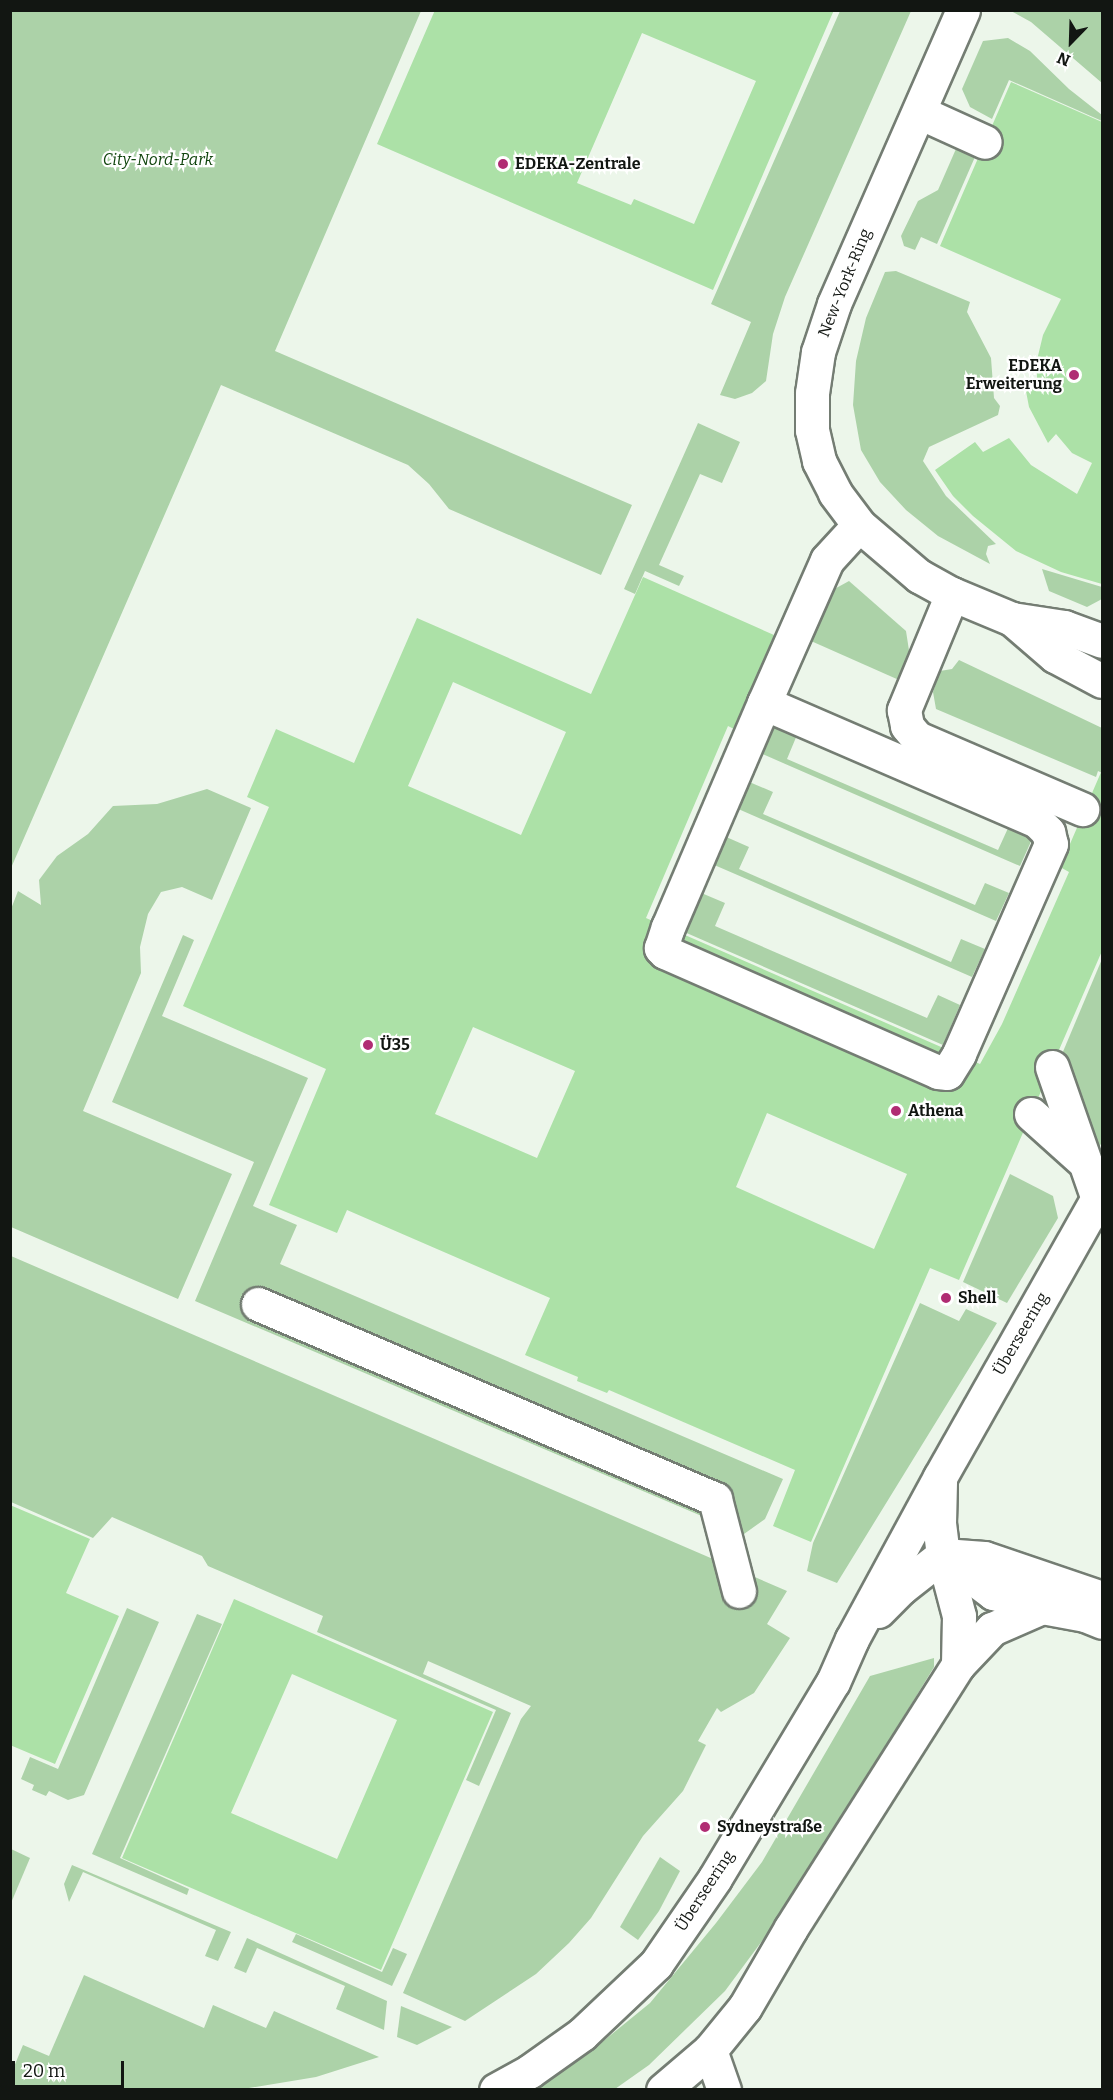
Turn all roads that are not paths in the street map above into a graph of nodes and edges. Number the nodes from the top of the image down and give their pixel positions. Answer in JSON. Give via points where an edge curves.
{"nodes":[{"id":1,"x":963,"y":10,"type":"edge"},
{"id":2,"x":919,"y":112,"type":"junction"},
{"id":3,"x":985,"y":142,"type":"dead end"},
{"id":4,"x":859,"y":525,"type":"junction"},
{"id":5,"x":952,"y":594,"type":"junction"},
{"id":6,"x":1012,"y":619,"type":"junction"},
{"id":7,"x":1102,"y":641,"type":"edge"},
{"id":8,"x":1102,"y":681,"type":"edge"},
{"id":9,"x":764,"y":703,"type":"junction"},
{"id":10,"x":1086,"y":800,"type":"dead end"},
{"id":11,"x":1052,"y":1067,"type":"dead end"},
{"id":12,"x":1031,"y":1114,"type":"dead end"},
{"id":13,"x":1083,"y":1161,"type":"junction"},
{"id":14,"x":1100,"y":1195,"type":"edge"},
{"id":15,"x":258,"y":1304,"type":"dead end"},
{"id":16,"x":940,"y":1477,"type":"junction"},
{"id":17,"x":943,"y":1555,"type":"junction"},
{"id":18,"x":739,"y":1591,"type":"dead end"},
{"id":19,"x":1102,"y":1598,"type":"edge"},
{"id":20,"x":1042,"y":1607,"type":"junction"},
{"id":21,"x":1102,"y":1622,"type":"edge"},
{"id":22,"x":852,"y":1639,"type":"junction"},
{"id":23,"x":958,"y":1665,"type":"junction"},
{"id":24,"x":710,"y":2050,"type":"junction"},
{"id":25,"x":496,"y":2090,"type":"edge"},
{"id":26,"x":663,"y":2090,"type":"edge"},
{"id":27,"x":724,"y":2090,"type":"edge"}],
"edges":[{"from":1,"to":2,"type":"street","name":"New-York-Ring"},
{"from":2,"to":3,"type":"street"},
{"from":2,"to":4,"type":"street","name":"New-York-Ring","via":[[834,304],[818,352],[812,393],[812,430],[819,461],[835,493]]},
{"from":4,"to":5,"type":"street","name":"New-York-Ring","via":[[919,576]]},
{"from":4,"to":9,"type":"street","via":[[827,560]]},
{"from":5,"to":6,"type":"street","name":"New-York-Ring"},
{"from":5,"to":10,"type":"street","via":[[904,710],[907,726],[917,738]]},
{"from":6,"to":7,"type":"street","name":"New-York-Ring","via":[[1064,627]]},
{"from":6,"to":8,"type":"street","name":"New-York-Ring","via":[[1054,656]]},
{"from":9,"to":9,"type":"street","via":[[661,948],[947,1073],[959,1054],[1051,844],[1048,832],[1037,821]]},
{"from":11,"to":13,"type":"street"},
{"from":12,"to":13,"type":"street"},
{"from":13,"to":14,"type":"street"},
{"from":14,"to":16,"type":"street","name":"Überseering"},
{"from":15,"to":18,"type":"street","via":[[715,1499]]},
{"from":16,"to":17,"type":"street","name":"Überseering"},
{"from":16,"to":22,"type":"street","name":"Überseering"},
{"from":17,"to":19,"type":"street","via":[[984,1558]]},
{"from":17,"to":20,"type":"street","via":[[993,1593]]},
{"from":17,"to":22,"type":"street","name":"Überseering","via":[[901,1588]]},
{"from":17,"to":23,"type":"street","name":"Überseering","via":[[959,1616]]},
{"from":20,"to":21,"type":"street"},
{"from":20,"to":23,"type":"street","via":[[992,1629]]},
{"from":22,"to":25,"type":"street","name":"Überseering","via":[[832,1682],[715,1878],[656,1964],[582,2034]]},
{"from":23,"to":24,"type":"street","via":[[745,2007]]},
{"from":24,"to":26,"type":"street"},
{"from":24,"to":27,"type":"street"}]}
